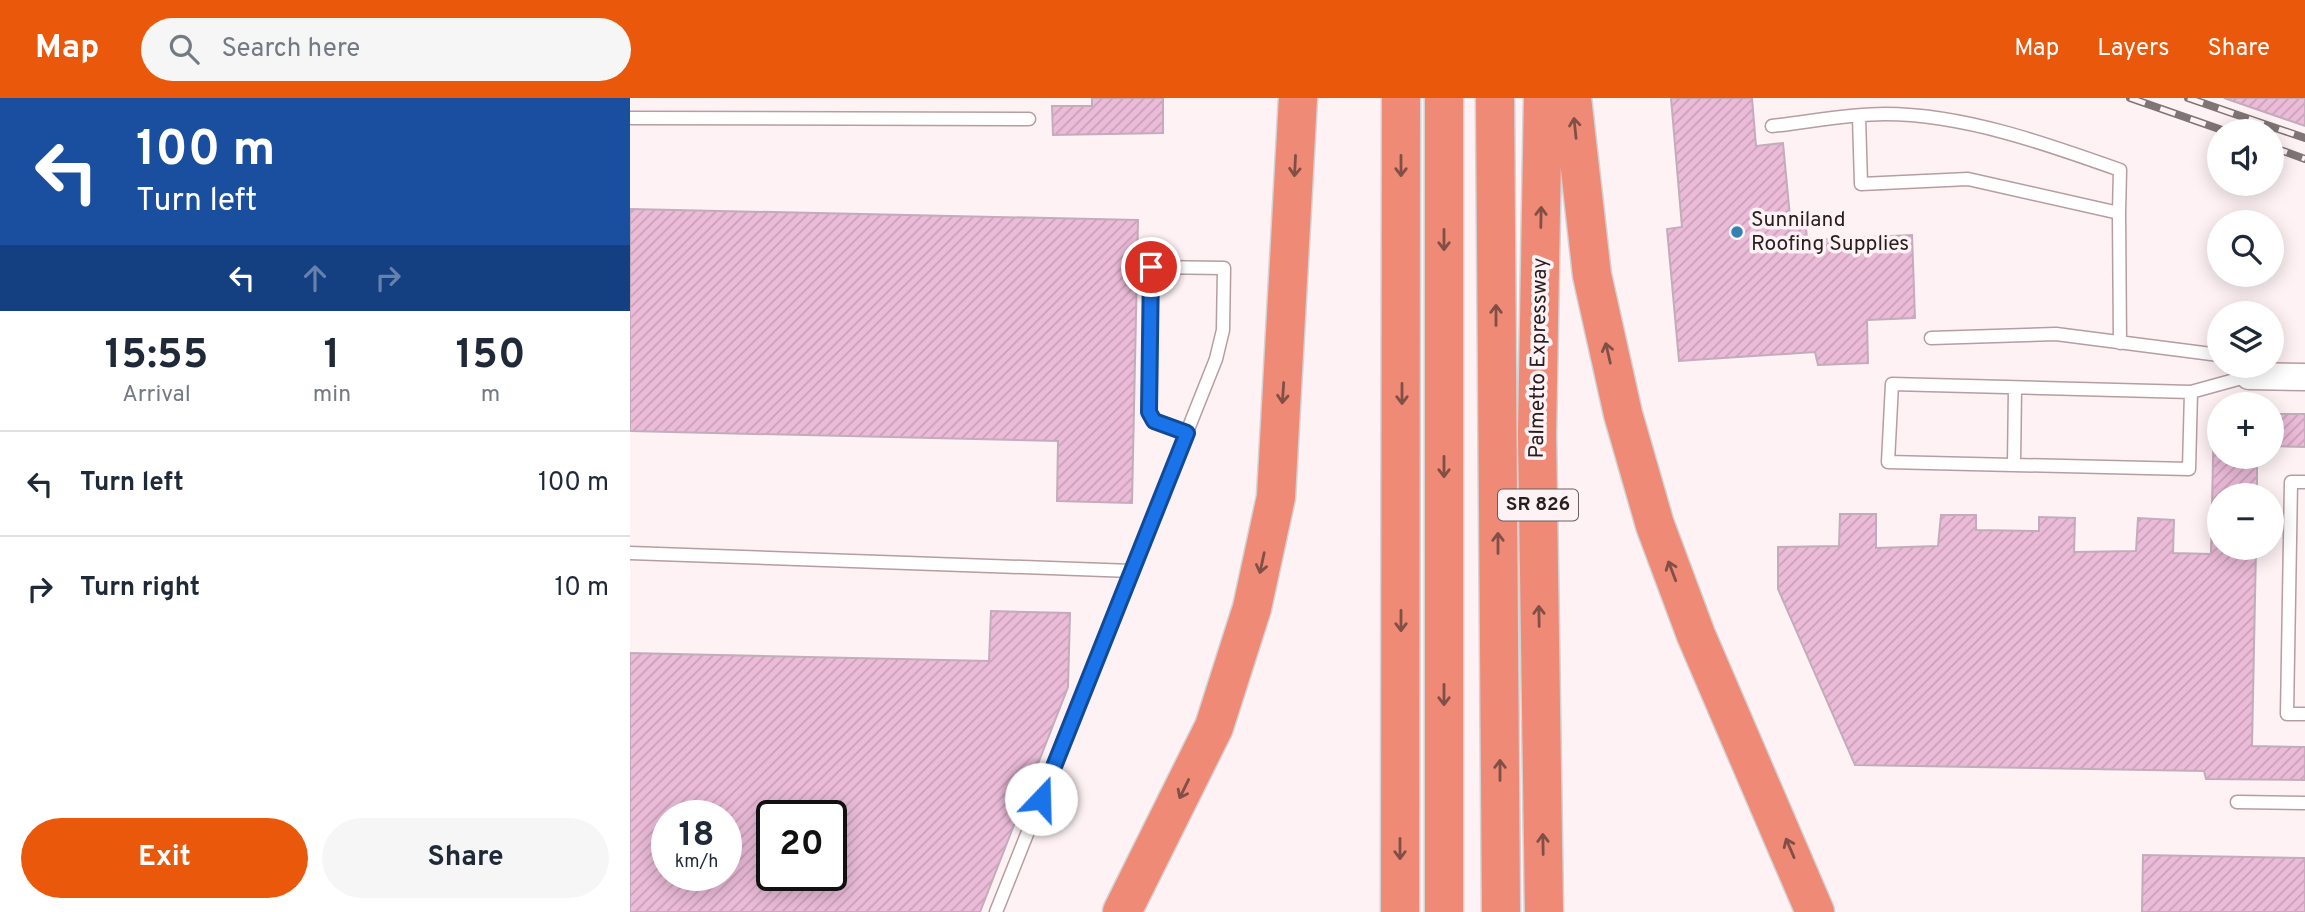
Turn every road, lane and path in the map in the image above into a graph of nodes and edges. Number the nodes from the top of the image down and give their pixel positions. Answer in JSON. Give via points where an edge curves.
{"nodes":[{"id":1,"x":1298,"y":98,"type":"edge"},
{"id":2,"x":1401,"y":98,"type":"edge"},
{"id":3,"x":1444,"y":98,"type":"edge"},
{"id":4,"x":1494,"y":98,"type":"edge"},
{"id":5,"x":1543,"y":98,"type":"edge"},
{"id":6,"x":1572,"y":98,"type":"edge"},
{"id":7,"x":1859,"y":117,"type":"junction"},
{"id":8,"x":630,"y":118,"type":"edge"},
{"id":9,"x":1029,"y":119,"type":"dead end"},
{"id":10,"x":1772,"y":126,"type":"dead end"},
{"id":11,"x":2119,"y":213,"type":"junction"},
{"id":12,"x":1931,"y":338,"type":"dead end"},
{"id":13,"x":2120,"y":342,"type":"junction"},
{"id":14,"x":2207,"y":353,"type":"edge"},
{"id":15,"x":2284,"y":375,"type":"edge"},
{"id":16,"x":2305,"y":377,"type":"edge"},
{"id":17,"x":2225,"y":378,"type":"edge"},
{"id":18,"x":2015,"y":388,"type":"junction"},
{"id":19,"x":2191,"y":392,"type":"junction"},
{"id":20,"x":1187,"y":433,"type":"junction"},
{"id":21,"x":2014,"y":464,"type":"junction"},
{"id":22,"x":2305,"y":482,"type":"edge"},
{"id":23,"x":630,"y":553,"type":"edge"},
{"id":24,"x":1132,"y":571,"type":"junction"},
{"id":25,"x":2305,"y":714,"type":"edge"},
{"id":26,"x":2237,"y":802,"type":"dead end"},
{"id":27,"x":2305,"y":803,"type":"edge"},
{"id":28,"x":1125,"y":910,"type":"edge"},
{"id":29,"x":996,"y":912,"type":"edge"},
{"id":30,"x":1400,"y":912,"type":"edge"},
{"id":31,"x":1444,"y":912,"type":"edge"},
{"id":32,"x":1501,"y":912,"type":"edge"},
{"id":33,"x":1544,"y":912,"type":"edge"},
{"id":34,"x":1815,"y":912,"type":"edge"}],
"edges":[{"from":1,"to":28,"type":"highway","one_way":true,"via":[[1276,497],[1258,583],[1214,727]]},
{"from":2,"to":30,"type":"highway","one_way":true},
{"from":3,"to":31,"type":"highway","one_way":true},
{"from":32,"to":4,"type":"highway","one_way":true},
{"from":33,"to":5,"type":"highway","name":"Palmetto Expressway","number":"SR 826","one_way":true,"via":[[1537,434]]},
{"from":34,"to":6,"type":"highway","one_way":true,"via":[[1696,635],[1655,525],[1616,387],[1592,275]]},
{"from":7,"to":10,"type":"lane"},
{"from":7,"to":11,"type":"lane","via":[[1885,114],[1950,122],[2037,141],[2120,170]]},
{"from":7,"to":11,"type":"lane","via":[[1861,184],[1968,179]]},
{"from":8,"to":9,"type":"lane"},
{"from":11,"to":13,"type":"lane"},
{"from":12,"to":13,"type":"lane","via":[[2056,334]]},
{"from":13,"to":14,"type":"lane"},
{"from":15,"to":16,"type":"street"},
{"from":17,"to":19,"type":"lane"},
{"from":18,"to":19,"type":"lane"},
{"from":18,"to":21,"type":"lane"},
{"from":18,"to":21,"type":"lane","via":[[1892,384],[1888,462]]},
{"from":19,"to":21,"type":"lane","via":[[2189,469]]},
{"from":20,"to":20,"type":"lane","via":[[1220,344],[1224,268],[1151,267],[1149,412],[1154,421]]},
{"from":20,"to":24,"type":"lane"},
{"from":22,"to":25,"type":"lane","via":[[2291,482],[2287,714]]},
{"from":23,"to":24,"type":"lane"},
{"from":24,"to":29,"type":"lane"},
{"from":26,"to":27,"type":"lane"}]}
